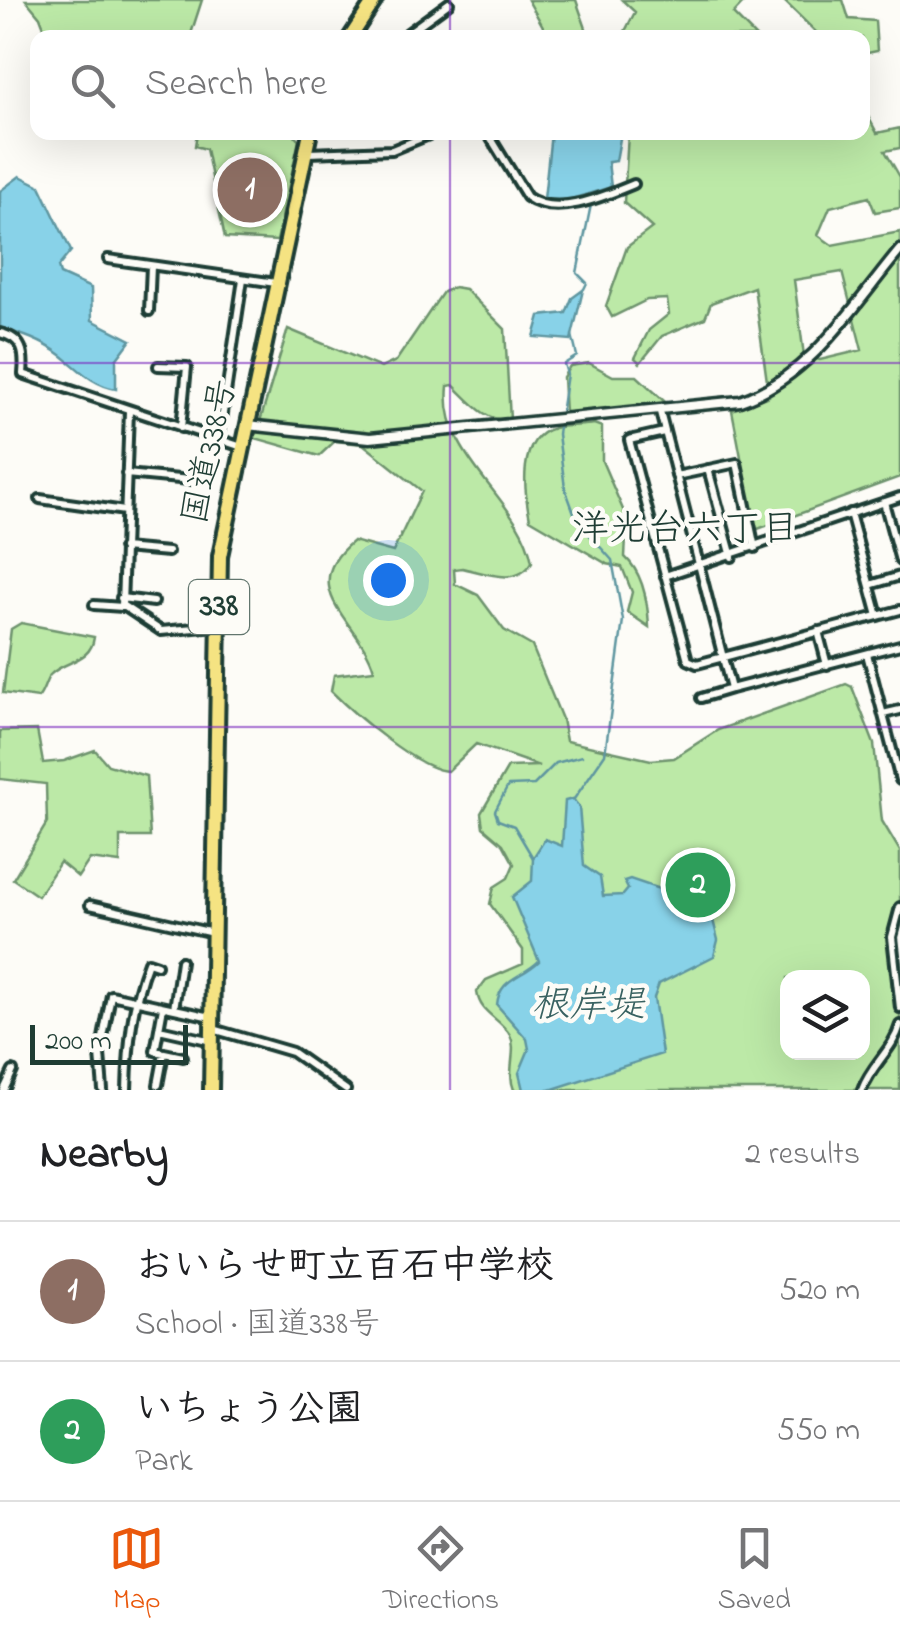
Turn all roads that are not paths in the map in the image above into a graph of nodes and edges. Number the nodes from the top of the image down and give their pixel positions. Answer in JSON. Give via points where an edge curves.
{"nodes":[{"id":1,"x":375,"y":0,"type":"edge"},
{"id":2,"x":448,"y":2,"type":"dead end"},
{"id":3,"x":360,"y":30,"type":"edge"},
{"id":4,"x":411,"y":30,"type":"edge"},
{"id":5,"x":308,"y":140,"type":"edge"},
{"id":6,"x":416,"y":140,"type":"edge"},
{"id":7,"x":492,"y":140,"type":"edge"},
{"id":8,"x":306,"y":153,"type":"junction"},
{"id":9,"x":634,"y":184,"type":"dead end"},
{"id":10,"x":900,"y":250,"type":"edge"},
{"id":11,"x":108,"y":259,"type":"dead end"},
{"id":12,"x":151,"y":266,"type":"junction"},
{"id":13,"x":244,"y":279,"type":"junction"},
{"id":14,"x":278,"y":283,"type":"junction"},
{"id":15,"x":149,"y":311,"type":"dead end"},
{"id":16,"x":0,"y":334,"type":"edge"},
{"id":17,"x":158,"y":366,"type":"dead end"},
{"id":18,"x":128,"y":411,"type":"junction"},
{"id":19,"x":660,"y":412,"type":"junction"},
{"id":20,"x":248,"y":425,"type":"junction"},
{"id":21,"x":181,"y":428,"type":"junction"},
{"id":22,"x":664,"y":432,"type":"junction"},
{"id":23,"x":220,"y":440,"type":"junction"},
{"id":24,"x":242,"y":447,"type":"junction"},
{"id":25,"x":708,"y":469,"type":"junction"},
{"id":26,"x":126,"y":474,"type":"junction"},
{"id":27,"x":676,"y":476,"type":"junction"},
{"id":28,"x":190,"y":480,"type":"dead end"},
{"id":29,"x":900,"y":496,"type":"edge"},
{"id":30,"x":40,"y":499,"type":"dead end"},
{"id":31,"x":884,"y":502,"type":"junction"},
{"id":32,"x":125,"y":511,"type":"junction"},
{"id":33,"x":850,"y":513,"type":"junction"},
{"id":34,"x":124,"y":548,"type":"junction"},
{"id":35,"x":755,"y":548,"type":"junction"},
{"id":36,"x":168,"y":552,"type":"dead end"},
{"id":37,"x":732,"y":557,"type":"junction"},
{"id":38,"x":900,"y":561,"type":"edge"},
{"id":39,"x":699,"y":566,"type":"junction"},
{"id":40,"x":665,"y":576,"type":"junction"},
{"id":41,"x":900,"y":576,"type":"edge"},
{"id":42,"x":870,"y":585,"type":"junction"},
{"id":43,"x":122,"y":602,"type":"junction"},
{"id":44,"x":154,"y":602,"type":"dead end"},
{"id":45,"x":94,"y":606,"type":"dead end"},
{"id":46,"x":900,"y":610,"type":"edge"},
{"id":47,"x":878,"y":616,"type":"junction"},
{"id":48,"x":219,"y":626,"type":"junction"},
{"id":49,"x":818,"y":632,"type":"junction"},
{"id":50,"x":899,"y":646,"type":"edge"},
{"id":51,"x":867,"y":654,"type":"junction"},
{"id":52,"x":723,"y":656,"type":"junction"},
{"id":53,"x":900,"y":656,"type":"edge"},
{"id":54,"x":826,"y":665,"type":"junction"},
{"id":55,"x":732,"y":689,"type":"junction"},
{"id":56,"x":702,"y":698,"type":"dead end"},
{"id":57,"x":900,"y":710,"type":"edge"},
{"id":58,"x":883,"y":714,"type":"junction"},
{"id":59,"x":900,"y":780,"type":"edge"},
{"id":60,"x":90,"y":906,"type":"dead end"},
{"id":61,"x":900,"y":906,"type":"edge"},
{"id":62,"x":213,"y":932,"type":"junction"},
{"id":63,"x":181,"y":961,"type":"dead end"},
{"id":64,"x":157,"y":965,"type":"dead end"},
{"id":65,"x":136,"y":1001,"type":"junction"},
{"id":66,"x":163,"y":1007,"type":"junction"},
{"id":67,"x":900,"y":1008,"type":"edge"},
{"id":68,"x":174,"y":1009,"type":"junction"},
{"id":69,"x":900,"y":1026,"type":"edge"},
{"id":70,"x":212,"y":1029,"type":"junction"},
{"id":71,"x":159,"y":1030,"type":"junction"},
{"id":72,"x":164,"y":1053,"type":"junction"},
{"id":73,"x":183,"y":1057,"type":"dead end"},
{"id":74,"x":13,"y":1071,"type":"dead end"},
{"id":75,"x":158,"y":1085,"type":"dead end"},
{"id":76,"x":4,"y":1090,"type":"edge"},
{"id":77,"x":103,"y":1090,"type":"edge"},
{"id":78,"x":127,"y":1090,"type":"edge"},
{"id":79,"x":211,"y":1090,"type":"edge"},
{"id":80,"x":346,"y":1090,"type":"edge"},
{"id":81,"x":862,"y":1090,"type":"edge"}],
"edges":[{"from":1,"to":3,"type":"highway"},
{"from":2,"to":4,"type":"street"},
{"from":5,"to":8,"type":"highway","name":"国道338号","number":"338"},
{"from":6,"to":8,"type":"street","via":[[392,150]]},
{"from":7,"to":9,"type":"street","via":[[537,204],[588,200]]},
{"from":8,"to":14,"type":"highway","name":"国道338号","number":"338"},
{"from":10,"to":19,"type":"street","via":[[810,358],[777,386],[740,401]]},
{"from":11,"to":12,"type":"street"},
{"from":12,"to":13,"type":"street"},
{"from":12,"to":15,"type":"street"},
{"from":13,"to":14,"type":"street"},
{"from":13,"to":23,"type":"street"},
{"from":14,"to":20,"type":"highway","name":"国道338号","number":"338"},
{"from":16,"to":18,"type":"street","via":[[18,340],[23,374]]},
{"from":17,"to":21,"type":"street","via":[[188,367]]},
{"from":18,"to":21,"type":"street"},
{"from":18,"to":26,"type":"street"},
{"from":19,"to":20,"type":"street","via":[[370,438]]},
{"from":19,"to":22,"type":"street"},
{"from":20,"to":24,"type":"highway","name":"国道338号","number":"338"},
{"from":21,"to":23,"type":"street"},
{"from":22,"to":27,"type":"street"},
{"from":22,"to":40,"type":"street","via":[[628,440]]},
{"from":23,"to":24,"type":"street"},
{"from":24,"to":48,"type":"highway","name":"国道338号","number":"338","via":[[222,545]]},
{"from":25,"to":27,"type":"street"},
{"from":25,"to":35,"type":"street","via":[[737,462]]},
{"from":25,"to":37,"type":"street"},
{"from":26,"to":28,"type":"street"},
{"from":26,"to":32,"type":"street"},
{"from":27,"to":39,"type":"street"},
{"from":29,"to":31,"type":"street"},
{"from":30,"to":32,"type":"street"},
{"from":31,"to":33,"type":"street"},
{"from":31,"to":38,"type":"street"},
{"from":32,"to":34,"type":"street"},
{"from":33,"to":35,"type":"street"},
{"from":33,"to":42,"type":"street"},
{"from":34,"to":36,"type":"street"},
{"from":34,"to":43,"type":"street"},
{"from":35,"to":37,"type":"street"},
{"from":37,"to":39,"type":"street"},
{"from":39,"to":40,"type":"street"},
{"from":39,"to":52,"type":"street"},
{"from":40,"to":52,"type":"street","via":[[688,660]]},
{"from":41,"to":42,"type":"street"},
{"from":42,"to":47,"type":"street"},
{"from":43,"to":44,"type":"street"},
{"from":43,"to":45,"type":"street"},
{"from":43,"to":48,"type":"street","via":[[160,631]]},
{"from":46,"to":47,"type":"street"},
{"from":47,"to":49,"type":"street"},
{"from":48,"to":62,"type":"highway","name":"国道338号","number":"338"},
{"from":49,"to":52,"type":"street"},
{"from":49,"to":54,"type":"street"},
{"from":50,"to":51,"type":"street"},
{"from":50,"to":53,"type":"street"},
{"from":51,"to":54,"type":"street"},
{"from":51,"to":58,"type":"street"},
{"from":52,"to":55,"type":"street"},
{"from":54,"to":55,"type":"street"},
{"from":55,"to":56,"type":"street"},
{"from":57,"to":58,"type":"street"},
{"from":58,"to":59,"type":"street"},
{"from":60,"to":62,"type":"street"},
{"from":61,"to":67,"type":"street","via":[[892,928]]},
{"from":62,"to":70,"type":"highway","name":"国道338号","number":"338"},
{"from":63,"to":68,"type":"street"},
{"from":64,"to":65,"type":"street","via":[[148,962]]},
{"from":65,"to":66,"type":"street"},
{"from":65,"to":77,"type":"street","via":[[111,995],[100,1054]]},
{"from":65,"to":78,"type":"street"},
{"from":66,"to":68,"type":"street"},
{"from":66,"to":71,"type":"street"},
{"from":68,"to":70,"type":"street"},
{"from":69,"to":81,"type":"street"},
{"from":70,"to":71,"type":"street"},
{"from":70,"to":79,"type":"highway","name":"国道338号","number":"338"},
{"from":70,"to":80,"type":"street","via":[[292,1052]]},
{"from":71,"to":72,"type":"street","via":[[155,1051]]},
{"from":72,"to":73,"type":"street"},
{"from":72,"to":75,"type":"street"},
{"from":74,"to":76,"type":"street"}]}
